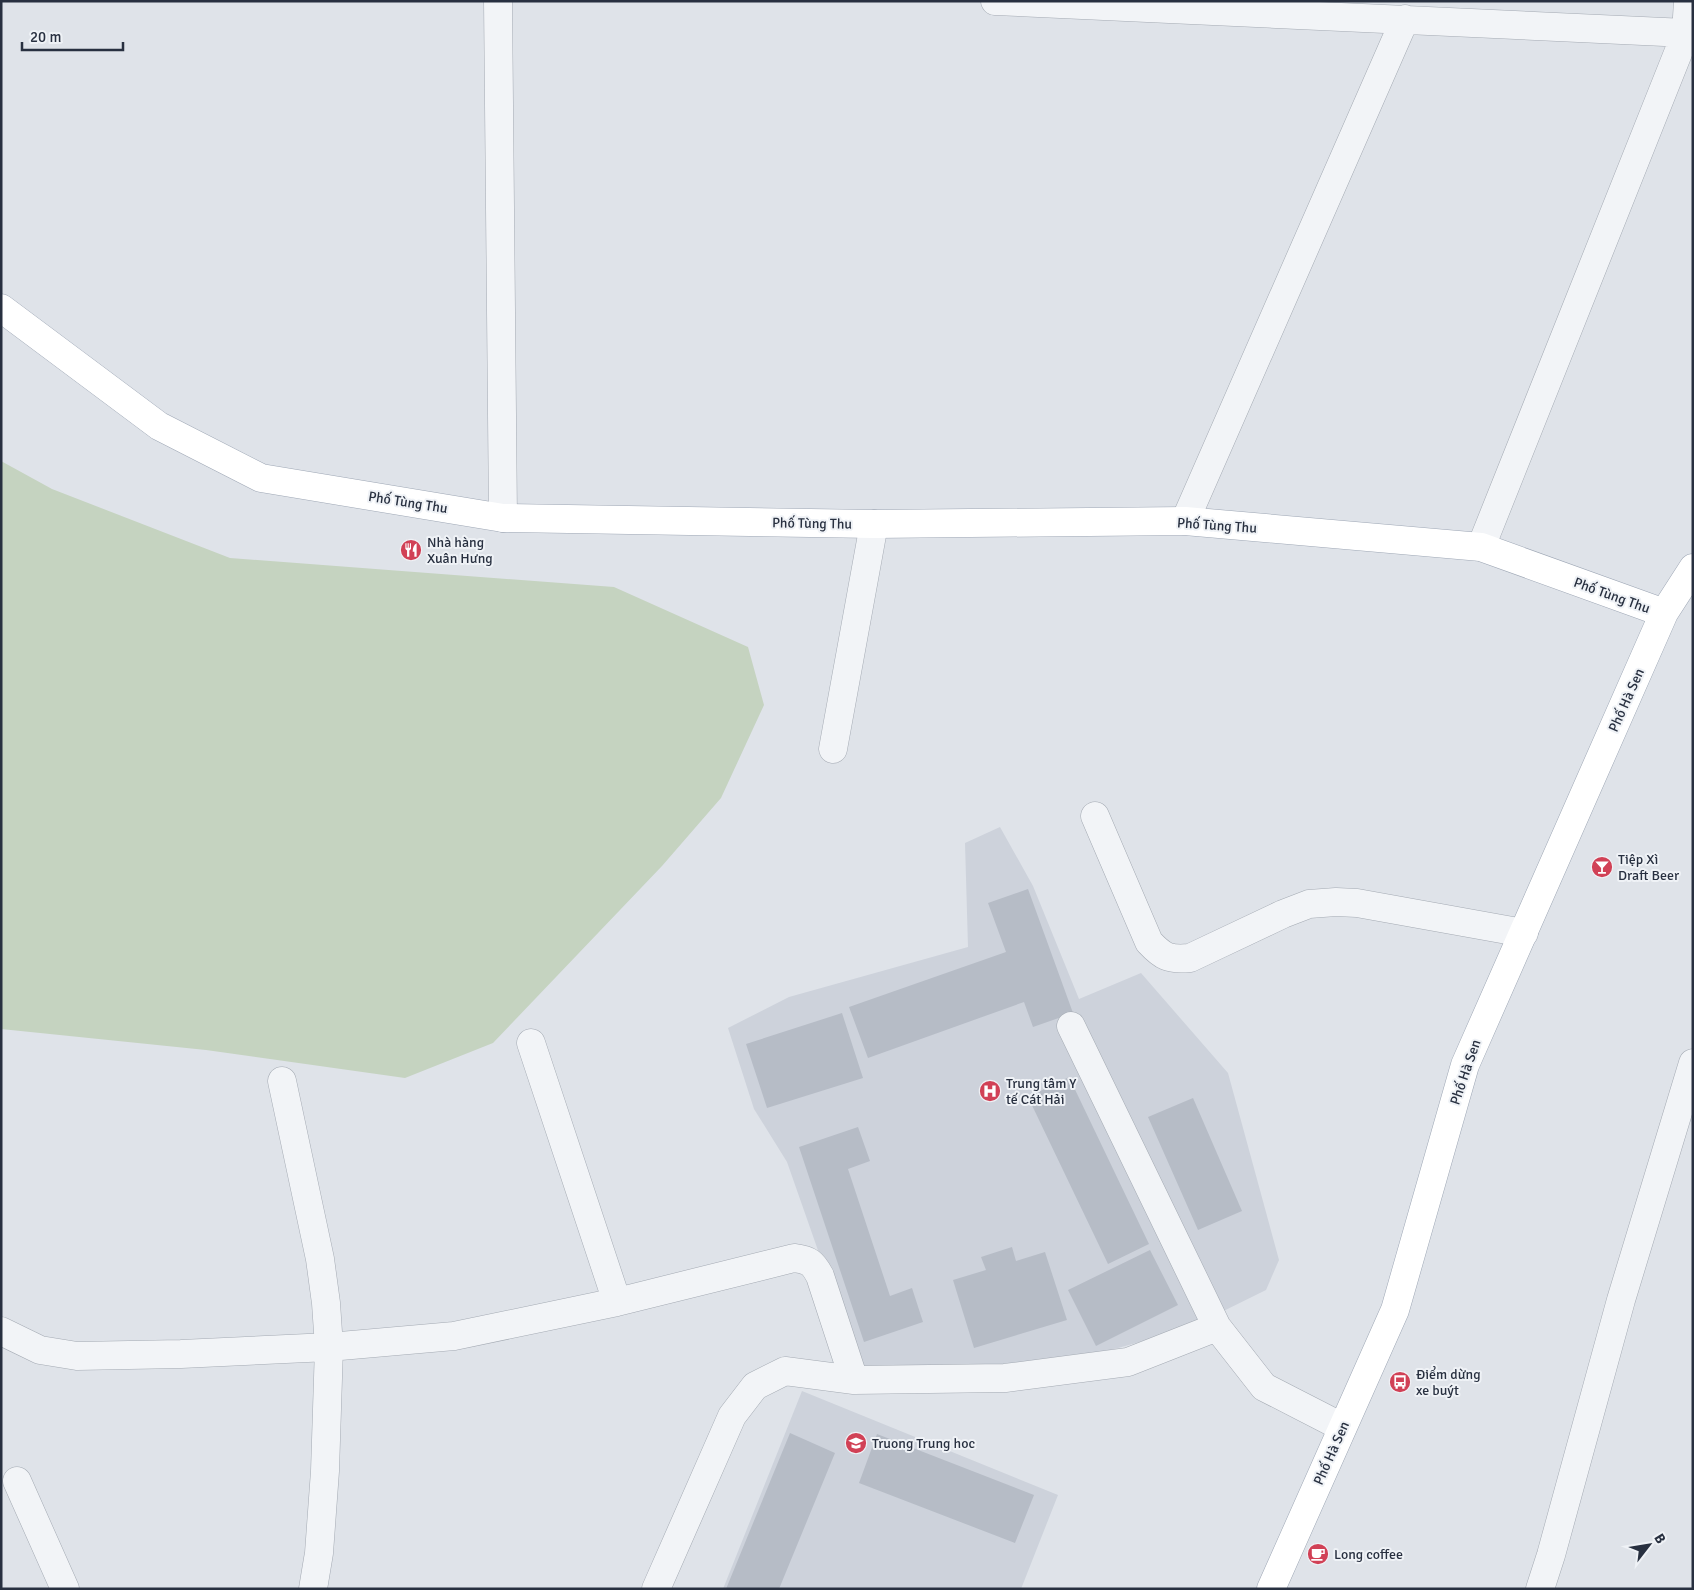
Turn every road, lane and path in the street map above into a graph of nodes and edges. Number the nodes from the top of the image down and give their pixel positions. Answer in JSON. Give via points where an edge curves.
{"nodes":[{"id":1,"x":498,"y":1,"type":"edge"},
{"id":2,"x":995,"y":1,"type":"edge"},
{"id":3,"x":1688,"y":1,"type":"edge"},
{"id":4,"x":1405,"y":19,"type":"junction"},
{"id":5,"x":1686,"y":33,"type":"junction"},
{"id":6,"x":1,"y":308,"type":"edge"},
{"id":7,"x":503,"y":518,"type":"junction"},
{"id":8,"x":1185,"y":521,"type":"junction"},
{"id":9,"x":874,"y":524,"type":"junction"},
{"id":10,"x":1481,"y":547,"type":"junction"},
{"id":11,"x":1693,"y":568,"type":"edge"},
{"id":12,"x":1664,"y":614,"type":"junction"},
{"id":13,"x":833,"y":748,"type":"dead end"},
{"id":14,"x":1094,"y":816,"type":"dead end"},
{"id":15,"x":1524,"y":933,"type":"junction"},
{"id":16,"x":1071,"y":1026,"type":"dead end"},
{"id":17,"x":531,"y":1043,"type":"dead end"},
{"id":18,"x":1693,"y":1063,"type":"edge"},
{"id":19,"x":282,"y":1081,"type":"dead end"},
{"id":20,"x":617,"y":1302,"type":"junction"},
{"id":21,"x":1217,"y":1327,"type":"junction"},
{"id":22,"x":1,"y":1331,"type":"edge"},
{"id":23,"x":329,"y":1347,"type":"junction"},
{"id":24,"x":854,"y":1380,"type":"junction"},
{"id":25,"x":1342,"y":1427,"type":"junction"},
{"id":26,"x":17,"y":1481,"type":"dead end"},
{"id":27,"x":65,"y":1589,"type":"edge"},
{"id":28,"x":313,"y":1589,"type":"edge"},
{"id":29,"x":656,"y":1589,"type":"edge"},
{"id":30,"x":1271,"y":1589,"type":"edge"},
{"id":31,"x":1540,"y":1589,"type":"edge"}],
"edges":[{"from":1,"to":7,"type":"street"},
{"from":2,"to":4,"type":"street"},
{"from":3,"to":5,"type":"street"},
{"from":4,"to":5,"type":"street"},
{"from":4,"to":8,"type":"street"},
{"from":5,"to":10,"type":"street"},
{"from":6,"to":7,"type":"main road","name":"Phố Tùng Thu","via":[[160,426],[261,478]]},
{"from":7,"to":9,"type":"main road","name":"Phố Tùng Thu"},
{"from":8,"to":9,"type":"main road","name":"Phố Tùng Thu"},
{"from":8,"to":10,"type":"main road","name":"Phố Tùng Thu"},
{"from":9,"to":13,"type":"street"},
{"from":10,"to":12,"type":"main road","name":"Phố Tùng Thu"},
{"from":11,"to":12,"type":"main road","name":"Phố Hà Sen"},
{"from":12,"to":15,"type":"main road","name":"Phố Hà Sen"},
{"from":14,"to":15,"type":"street","via":[[1149,942],[1160,954],[1174,960],[1190,958],[1309,904],[1357,903]]},
{"from":15,"to":25,"type":"main road","name":"Phố Hà Sen","via":[[1465,1065],[1395,1310]]},
{"from":16,"to":21,"type":"street"},
{"from":17,"to":20,"type":"street"},
{"from":18,"to":31,"type":"street"},
{"from":19,"to":23,"type":"street","via":[[320,1259]]},
{"from":20,"to":23,"type":"street","via":[[454,1336]]},
{"from":20,"to":24,"type":"street","via":[[794,1258],[805,1259],[814,1265],[820,1276]]},
{"from":21,"to":24,"type":"street","via":[[1128,1362],[1005,1378]]},
{"from":21,"to":25,"type":"street","via":[[1264,1387]]},
{"from":22,"to":23,"type":"street","via":[[40,1350],[78,1356]]},
{"from":23,"to":28,"type":"street","via":[[325,1480]]},
{"from":24,"to":29,"type":"street","via":[[785,1370],[754,1386],[732,1416]]},
{"from":25,"to":30,"type":"main road","name":"Phố Hà Sen"},
{"from":26,"to":27,"type":"street"}]}
